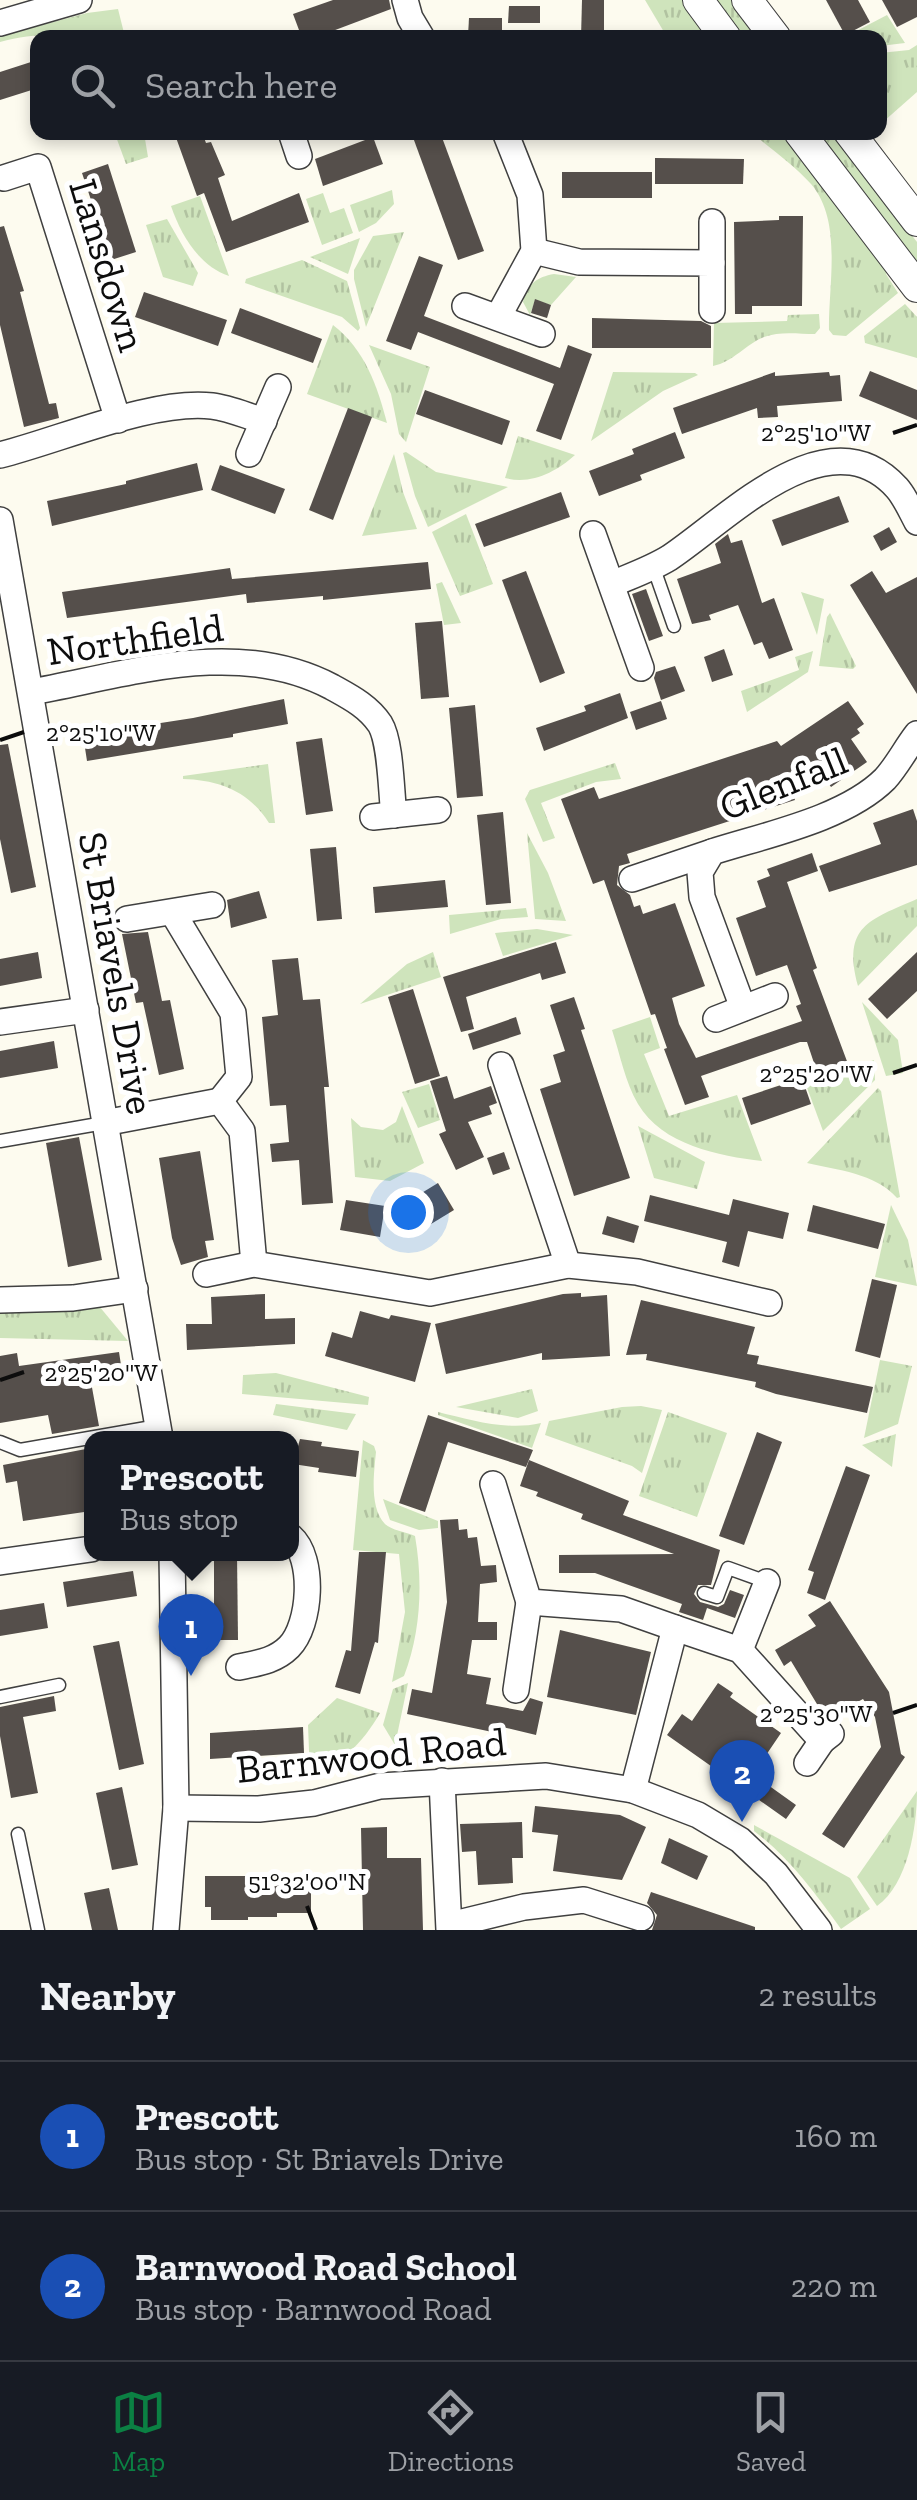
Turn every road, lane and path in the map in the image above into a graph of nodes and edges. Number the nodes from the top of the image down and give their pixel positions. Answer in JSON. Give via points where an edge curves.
{"nodes":[{"id":1,"x":79,"y":0,"type":"edge"},
{"id":2,"x":405,"y":0,"type":"edge"},
{"id":3,"x":698,"y":0,"type":"edge"},
{"id":4,"x":747,"y":0,"type":"edge"},
{"id":5,"x":0,"y":22,"type":"edge"},
{"id":6,"x":417,"y":30,"type":"edge"},
{"id":7,"x":720,"y":30,"type":"edge"},
{"id":8,"x":770,"y":30,"type":"edge"},
{"id":9,"x":508,"y":140,"type":"edge"},
{"id":10,"x":805,"y":140,"type":"edge"},
{"id":11,"x":855,"y":140,"type":"edge"},
{"id":12,"x":4,"y":178,"type":"dead end"},
{"id":13,"x":917,"y":221,"type":"edge"},
{"id":14,"x":712,"y":222,"type":"dead end"},
{"id":15,"x":534,"y":250,"type":"junction"},
{"id":16,"x":712,"y":263,"type":"junction"},
{"id":17,"x":917,"y":287,"type":"edge"},
{"id":18,"x":465,"y":306,"type":"dead end"},
{"id":19,"x":712,"y":310,"type":"dead end"},
{"id":20,"x":498,"y":318,"type":"junction"},
{"id":21,"x":542,"y":334,"type":"dead end"},
{"id":22,"x":278,"y":387,"type":"dead end"},
{"id":23,"x":118,"y":420,"type":"junction"},
{"id":24,"x":264,"y":421,"type":"junction"},
{"id":25,"x":249,"y":454,"type":"dead end"},
{"id":26,"x":0,"y":456,"type":"edge"},
{"id":27,"x":0,"y":520,"type":"edge"},
{"id":28,"x":917,"y":522,"type":"edge"},
{"id":29,"x":593,"y":534,"type":"dead end"},
{"id":30,"x":653,"y":566,"type":"junction"},
{"id":31,"x":612,"y":584,"type":"junction"},
{"id":32,"x":9,"y":625,"type":"edge"},
{"id":33,"x":674,"y":626,"type":"dead end"},
{"id":34,"x":641,"y":668,"type":"dead end"},
{"id":35,"x":31,"y":692,"type":"junction"},
{"id":36,"x":917,"y":734,"type":"edge"},
{"id":37,"x":438,"y":810,"type":"dead end"},
{"id":38,"x":712,"y":852,"type":"junction"},
{"id":39,"x":632,"y":879,"type":"dead end"},
{"id":40,"x":212,"y":906,"type":"dead end"},
{"id":41,"x":173,"y":913,"type":"junction"},
{"id":42,"x":128,"y":919,"type":"dead end"},
{"id":43,"x":776,"y":996,"type":"dead end"},
{"id":44,"x":743,"y":1008,"type":"junction"},
{"id":45,"x":86,"y":1010,"type":"junction"},
{"id":46,"x":716,"y":1020,"type":"dead end"},
{"id":47,"x":0,"y":1022,"type":"edge"},
{"id":48,"x":500,"y":1064,"type":"dead end"},
{"id":49,"x":220,"y":1101,"type":"junction"},
{"id":50,"x":104,"y":1124,"type":"junction"},
{"id":51,"x":0,"y":1141,"type":"edge"},
{"id":52,"x":254,"y":1264,"type":"junction"},
{"id":53,"x":568,"y":1265,"type":"junction"},
{"id":54,"x":206,"y":1274,"type":"dead end"},
{"id":55,"x":135,"y":1289,"type":"junction"},
{"id":56,"x":0,"y":1300,"type":"edge"},
{"id":57,"x":769,"y":1303,"type":"dead end"},
{"id":58,"x":159,"y":1431,"type":"edge"},
{"id":59,"x":0,"y":1442,"type":"edge"},
{"id":60,"x":84,"y":1442,"type":"edge"},
{"id":61,"x":493,"y":1484,"type":"dead end"},
{"id":62,"x":299,"y":1546,"type":"edge"},
{"id":63,"x":84,"y":1550,"type":"edge"},
{"id":64,"x":172,"y":1561,"type":"edge"},
{"id":65,"x":0,"y":1562,"type":"edge"},
{"id":66,"x":767,"y":1582,"type":"joint"},
{"id":67,"x":704,"y":1593,"type":"dead end"},
{"id":68,"x":530,"y":1602,"type":"junction"},
{"id":69,"x":676,"y":1628,"type":"junction"},
{"id":70,"x":740,"y":1650,"type":"junction"},
{"id":71,"x":239,"y":1667,"type":"dead end"},
{"id":72,"x":59,"y":1685,"type":"dead end"},
{"id":73,"x":516,"y":1690,"type":"dead end"},
{"id":74,"x":0,"y":1697,"type":"edge"},
{"id":75,"x":807,"y":1764,"type":"dead end"},
{"id":76,"x":442,"y":1781,"type":"junction"},
{"id":77,"x":633,"y":1790,"type":"junction"},
{"id":78,"x":176,"y":1808,"type":"junction"},
{"id":79,"x":18,"y":1834,"type":"dead end"},
{"id":80,"x":641,"y":1918,"type":"dead end"},
{"id":81,"x":816,"y":1925,"type":"edge"},
{"id":82,"x":450,"y":1928,"type":"edge"},
{"id":83,"x":38,"y":1930,"type":"edge"},
{"id":84,"x":166,"y":1930,"type":"edge"}],
"edges":[{"from":1,"to":5,"type":"street"},
{"from":2,"to":6,"type":"street"},
{"from":3,"to":7,"type":"street"},
{"from":4,"to":8,"type":"street"},
{"from":9,"to":15,"type":"street","via":[[530,194]]},
{"from":10,"to":17,"type":"street"},
{"from":11,"to":13,"type":"street"},
{"from":12,"to":23,"type":"street","name":"Lansdown","via":[[49,164]]},
{"from":14,"to":16,"type":"street"},
{"from":15,"to":16,"type":"street","via":[[578,262]]},
{"from":15,"to":20,"type":"street"},
{"from":16,"to":19,"type":"street"},
{"from":18,"to":20,"type":"street"},
{"from":20,"to":21,"type":"street"},
{"from":22,"to":24,"type":"street"},
{"from":23,"to":24,"type":"street","via":[[182,405],[215,406]]},
{"from":23,"to":26,"type":"street"},
{"from":24,"to":25,"type":"street"},
{"from":27,"to":32,"type":"street","name":"St Briavels Drive"},
{"from":28,"to":30,"type":"street","via":[[898,489],[872,469],[822,462],[793,470]]},
{"from":29,"to":31,"type":"street"},
{"from":30,"to":31,"type":"street"},
{"from":30,"to":33,"type":"lane"},
{"from":31,"to":34,"type":"street"},
{"from":32,"to":35,"type":"street","name":"St Briavels Drive"},
{"from":35,"to":37,"type":"street","name":"Northfield","via":[[219,660],[286,668],[360,702],[382,726],[383,816]]},
{"from":35,"to":45,"type":"street","name":"St Briavels Drive"},
{"from":36,"to":38,"type":"street","name":"Glenfall","via":[[886,778],[862,796],[826,815]]},
{"from":38,"to":39,"type":"street","name":"Glenfall"},
{"from":38,"to":44,"type":"street","name":"Glenfall","via":[[700,872],[702,897]]},
{"from":40,"to":41,"type":"street"},
{"from":41,"to":42,"type":"street"},
{"from":41,"to":49,"type":"street","via":[[233,1014],[239,1078]]},
{"from":43,"to":44,"type":"street"},
{"from":44,"to":46,"type":"street"},
{"from":45,"to":47,"type":"street"},
{"from":45,"to":50,"type":"street","name":"St Briavels Drive"},
{"from":48,"to":53,"type":"street"},
{"from":49,"to":50,"type":"street"},
{"from":49,"to":52,"type":"street","via":[[242,1132]]},
{"from":50,"to":51,"type":"lane"},
{"from":50,"to":55,"type":"street","name":"St Briavels Drive"},
{"from":52,"to":53,"type":"street","via":[[430,1294]]},
{"from":52,"to":54,"type":"street"},
{"from":53,"to":57,"type":"street","via":[[637,1272]]},
{"from":55,"to":56,"type":"street"},
{"from":55,"to":58,"type":"street","name":"St Briavels Drive"},
{"from":59,"to":60,"type":"lane","via":[[20,1450]]},
{"from":61,"to":68,"type":"street"},
{"from":62,"to":71,"type":"street","via":[[308,1579],[306,1617],[293,1644],[275,1658]]},
{"from":63,"to":65,"type":"street"},
{"from":64,"to":78,"type":"street"},
{"from":66,"to":67,"type":"lane","via":[[728,1568],[717,1598]]},
{"from":66,"to":70,"type":"street"},
{"from":68,"to":69,"type":"street","via":[[621,1609]]},
{"from":68,"to":73,"type":"street"},
{"from":69,"to":70,"type":"street"},
{"from":69,"to":77,"type":"street"},
{"from":70,"to":75,"type":"street","via":[[827,1738]]},
{"from":72,"to":74,"type":"lane"},
{"from":76,"to":77,"type":"street","name":"Barnwood Road","via":[[546,1776]]},
{"from":76,"to":78,"type":"street","name":"Barnwood Road","via":[[259,1809]]},
{"from":76,"to":82,"type":"street"},
{"from":77,"to":81,"type":"street","name":"Barnwood Road","via":[[740,1840]]},
{"from":78,"to":84,"type":"street"},
{"from":79,"to":83,"type":"lane"},
{"from":80,"to":82,"type":"street","via":[[584,1900],[524,1907]]}]}
